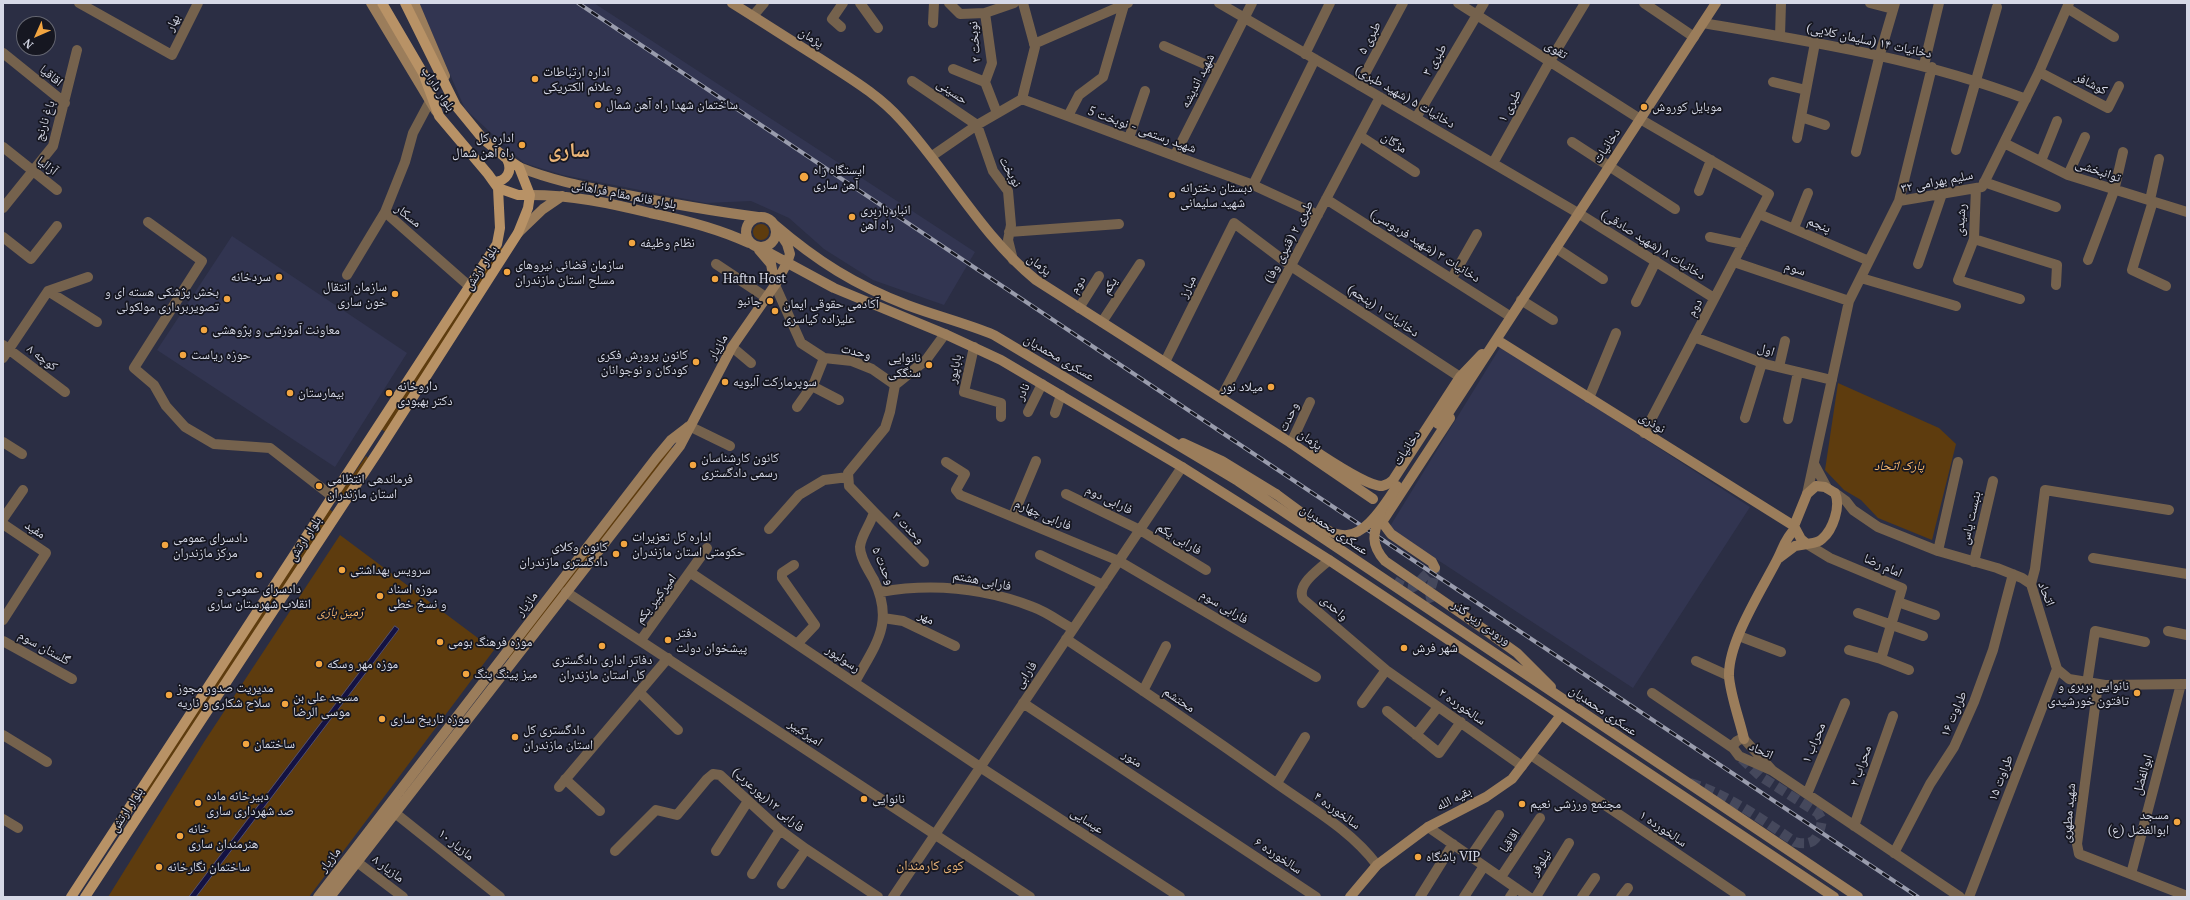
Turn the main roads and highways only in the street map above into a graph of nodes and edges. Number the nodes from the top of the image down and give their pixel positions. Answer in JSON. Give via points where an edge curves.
{"nodes":[{"id":1,"x":371,"y":3,"type":"edge"},
{"id":2,"x":382,"y":3,"type":"edge"},
{"id":3,"x":405,"y":3,"type":"edge"},
{"id":4,"x":414,"y":3,"type":"edge"},
{"id":5,"x":732,"y":3,"type":"edge"},
{"id":6,"x":1716,"y":3,"type":"edge"},
{"id":7,"x":456,"y":106,"type":"junction"},
{"id":8,"x":439,"y":116,"type":"junction"},
{"id":9,"x":507,"y":159,"type":"junction"},
{"id":10,"x":519,"y":166,"type":"junction"},
{"id":11,"x":496,"y":185,"type":"junction"},
{"id":12,"x":530,"y":196,"type":"junction"},
{"id":13,"x":562,"y":196,"type":"junction"},
{"id":14,"x":758,"y":217,"type":"junction"},
{"id":15,"x":775,"y":227,"type":"junction"},
{"id":16,"x":518,"y":233,"type":"junction"},
{"id":17,"x":755,"y":246,"type":"junction"},
{"id":18,"x":787,"y":263,"type":"junction"},
{"id":19,"x":775,"y":285,"type":"junction"},
{"id":20,"x":1520,"y":302,"type":"junction"},
{"id":21,"x":1497,"y":340,"type":"junction"},
{"id":22,"x":1484,"y":355,"type":"junction"},
{"id":23,"x":689,"y":426,"type":"junction"},
{"id":24,"x":1164,"y":436,"type":"junction"},
{"id":25,"x":368,"y":443,"type":"junction"},
{"id":26,"x":667,"y":445,"type":"junction"},
{"id":27,"x":1295,"y":445,"type":"junction"},
{"id":28,"x":378,"y":450,"type":"junction"},
{"id":29,"x":675,"y":452,"type":"junction"},
{"id":30,"x":1191,"y":454,"type":"junction"},
{"id":31,"x":1182,"y":467,"type":"junction"},
{"id":32,"x":1238,"y":481,"type":"junction"},
{"id":33,"x":333,"y":497,"type":"junction"},
{"id":34,"x":1373,"y":499,"type":"dead end"},
{"id":35,"x":343,"y":504,"type":"junction"},
{"id":36,"x":1381,"y":517,"type":"junction"},
{"id":37,"x":1795,"y":528,"type":"junction"},
{"id":38,"x":1808,"y":544,"type":"junction"},
{"id":39,"x":1777,"y":560,"type":"junction"},
{"id":40,"x":1435,"y":568,"type":"dead end"},
{"id":41,"x":1387,"y":576,"type":"tunnel mouth"},
{"id":42,"x":1434,"y":606,"type":"dead end"},
{"id":43,"x":506,"y":661,"type":"junction"},
{"id":44,"x":1510,"y":665,"type":"junction"},
{"id":45,"x":1566,"y":702,"type":"junction"},
{"id":46,"x":1561,"y":715,"type":"junction"},
{"id":47,"x":1744,"y":739,"type":"road end"},
{"id":48,"x":131,"y":807,"type":"junction"},
{"id":49,"x":140,"y":813,"type":"junction"},
{"id":50,"x":366,"y":843,"type":"junction"},
{"id":51,"x":72,"y":897,"type":"edge"},
{"id":52,"x":85,"y":897,"type":"edge"},
{"id":53,"x":318,"y":897,"type":"edge"},
{"id":54,"x":330,"y":897,"type":"edge"},
{"id":55,"x":1350,"y":897,"type":"edge"},
{"id":56,"x":1834,"y":897,"type":"edge"},
{"id":57,"x":1858,"y":897,"type":"edge"}],
"edges":[{"from":1,"to":8,"type":"main road","name":"بلوار داراب"},
{"from":2,"to":8,"type":"main road","via":[[423,73]]},
{"from":3,"to":7,"type":"main road"},
{"from":4,"to":7,"type":"main road","name":"بلوار داراب","via":[[440,61]]},
{"from":5,"to":27,"type":"main road","name":"پژمان","via":[[882,100],[932,156],[995,240],[1014,262],[1036,280]]},
{"from":6,"to":20,"type":"main road","name":"دخانیات"},
{"from":7,"to":9,"type":"main road","name":"بلوار داراب","via":[[483,139]]},
{"from":8,"to":11,"type":"main road","name":"بلوار داراب"},
{"from":9,"to":10,"type":"main road","name":"بلوار قائم مقام فراهانی"},
{"from":9,"to":11,"type":"main road","via":[[510,170],[508,175]]},
{"from":10,"to":12,"type":"main road"},
{"from":10,"to":14,"type":"main road","name":"بلوار قائم مقام فراهانی","via":[[557,180],[694,208]]},
{"from":11,"to":12,"type":"main road","name":"بلوار قائم مقام فراهانی","via":[[518,195]]},
{"from":11,"to":25,"type":"main road","name":"بلوار ارتش","via":[[500,228],[497,244]]},
{"from":12,"to":13,"type":"main road","name":"بلوار قائم مقام فراهانی"},
{"from":12,"to":16,"type":"main road","name":"بلوار ارتش"},
{"from":13,"to":16,"type":"main road","via":[[543,209]]},
{"from":13,"to":17,"type":"main road","name":"بلوار قائم مقام فراهانی","via":[[596,200],[704,225]]},
{"from":14,"to":15,"type":"main road","via":[[769,219]]},
{"from":14,"to":17,"type":"main road","via":[[750,221],[746,227],[746,235]]},
{"from":15,"to":17,"type":"main road","via":[[775,238],[772,243]]},
{"from":15,"to":18,"type":"main road","name":"مازیار","via":[[787,244],[790,254]]},
{"from":15,"to":24,"type":"main road","name":"عسکری محمدیان","via":[[806,252],[837,272],[908,305],[994,335]]},
{"from":16,"to":28,"type":"main road","name":"بلوار ارتش"},
{"from":17,"to":18,"type":"main road","name":"عسکری محمدیان"},
{"from":17,"to":19,"type":"main road","via":[[771,264]]},
{"from":18,"to":19,"type":"main road","name":"مازیار"},
{"from":18,"to":31,"type":"main road","name":"عسکری محمدیان","via":[[834,288],[1001,360]]},
{"from":19,"to":23,"type":"main road","name":"مازیار","via":[[732,347]]},
{"from":20,"to":21,"type":"main road","name":"دخانیات"},
{"from":20,"to":22,"type":"main road","name":"دخانیات","via":[[1508,315]]},
{"from":21,"to":22,"type":"main road","name":"دخانیات"},
{"from":21,"to":37,"type":"main road","name":"نوذری"},
{"from":22,"to":27,"type":"main road","via":[[1460,378],[1394,480],[1387,485],[1370,483],[1310,449]]},
{"from":22,"to":36,"type":"main road","name":"دخانیات","bridge":true,"via":[[1398,486]]},
{"from":22,"to":36,"type":"main road","via":[[1480,373]]},
{"from":23,"to":26,"type":"main road","name":"مازیار"},
{"from":23,"to":29,"type":"main road","name":"مازیار"},
{"from":24,"to":30,"type":"main road","name":"عسکری محمدیان"},
{"from":24,"to":36,"type":"main road","bridge":true,"via":[[1222,461],[1338,536],[1348,536]]},
{"from":25,"to":28,"type":"main road"},
{"from":25,"to":33,"type":"main road","name":"بلوار ارتش"},
{"from":26,"to":29,"type":"main road","via":[[674,445]]},
{"from":26,"to":43,"type":"main road","name":"مازیار"},
{"from":27,"to":34,"type":"main road","name":"پژمان"},
{"from":28,"to":35,"type":"main road","name":"بلوار ارتش"},
{"from":29,"to":43,"type":"main road","name":"مازیار","via":[[566,592]]},
{"from":30,"to":31,"type":"main road"},
{"from":30,"to":32,"type":"main road","name":"عسکری محمدیان"},
{"from":31,"to":46,"type":"main road","name":"عسکری محمدیان","via":[[1329,560]]},
{"from":32,"to":41,"type":"main road","via":[[1253,486]]},
{"from":32,"to":44,"type":"main road","name":"عسکری محمدیان"},
{"from":33,"to":35,"type":"main road"},
{"from":33,"to":48,"type":"main road","name":"بلوار ارتش"},
{"from":35,"to":49,"type":"main road","name":"بلوار ارتش"},
{"from":36,"to":40,"type":"main road","via":[[1391,534],[1432,562]]},
{"from":36,"to":45,"type":"main road","bridge":true,"via":[[1373,534],[1379,555],[1518,653]]},
{"from":37,"to":38,"type":"main road","via":[[1801,539]]},
{"from":37,"to":38,"type":"main road","via":[[1807,494],[1816,486],[1831,490],[1838,507],[1828,533],[1816,543]]},
{"from":37,"to":39,"type":"main road","name":"اتحاد"},
{"from":38,"to":39,"type":"main road","name":"اتحاد","via":[[1791,548]]},
{"from":39,"to":47,"type":"main road","name":"اتحاد","via":[[1739,636],[1732,656],[1729,676]]},
{"from":42,"to":44,"type":"main road","name":"ورودی زیر گذر","via":[[1507,657]]},
{"from":43,"to":50,"type":"main road","name":"مازیار"},
{"from":43,"to":50,"type":"main road","name":"مازیار","via":[[395,813]]},
{"from":44,"to":45,"type":"main road","name":"عسکری محمدیان"},
{"from":45,"to":57,"type":"main road","name":"عسکری محمدیان"},
{"from":46,"to":55,"type":"main road","name":"بقیه الله","via":[[1512,779],[1486,797],[1428,827],[1377,865]]},
{"from":46,"to":56,"type":"main road","name":"عسکری محمدیان"},
{"from":48,"to":49,"type":"main road"},
{"from":48,"to":51,"type":"main road","name":"بلوار ارتش"},
{"from":49,"to":52,"type":"main road","name":"بلوار ارتش"},
{"from":50,"to":53,"type":"main road","name":"مازیار"},
{"from":50,"to":54,"type":"main road","name":"مازیار","via":[[357,862]]}]}
